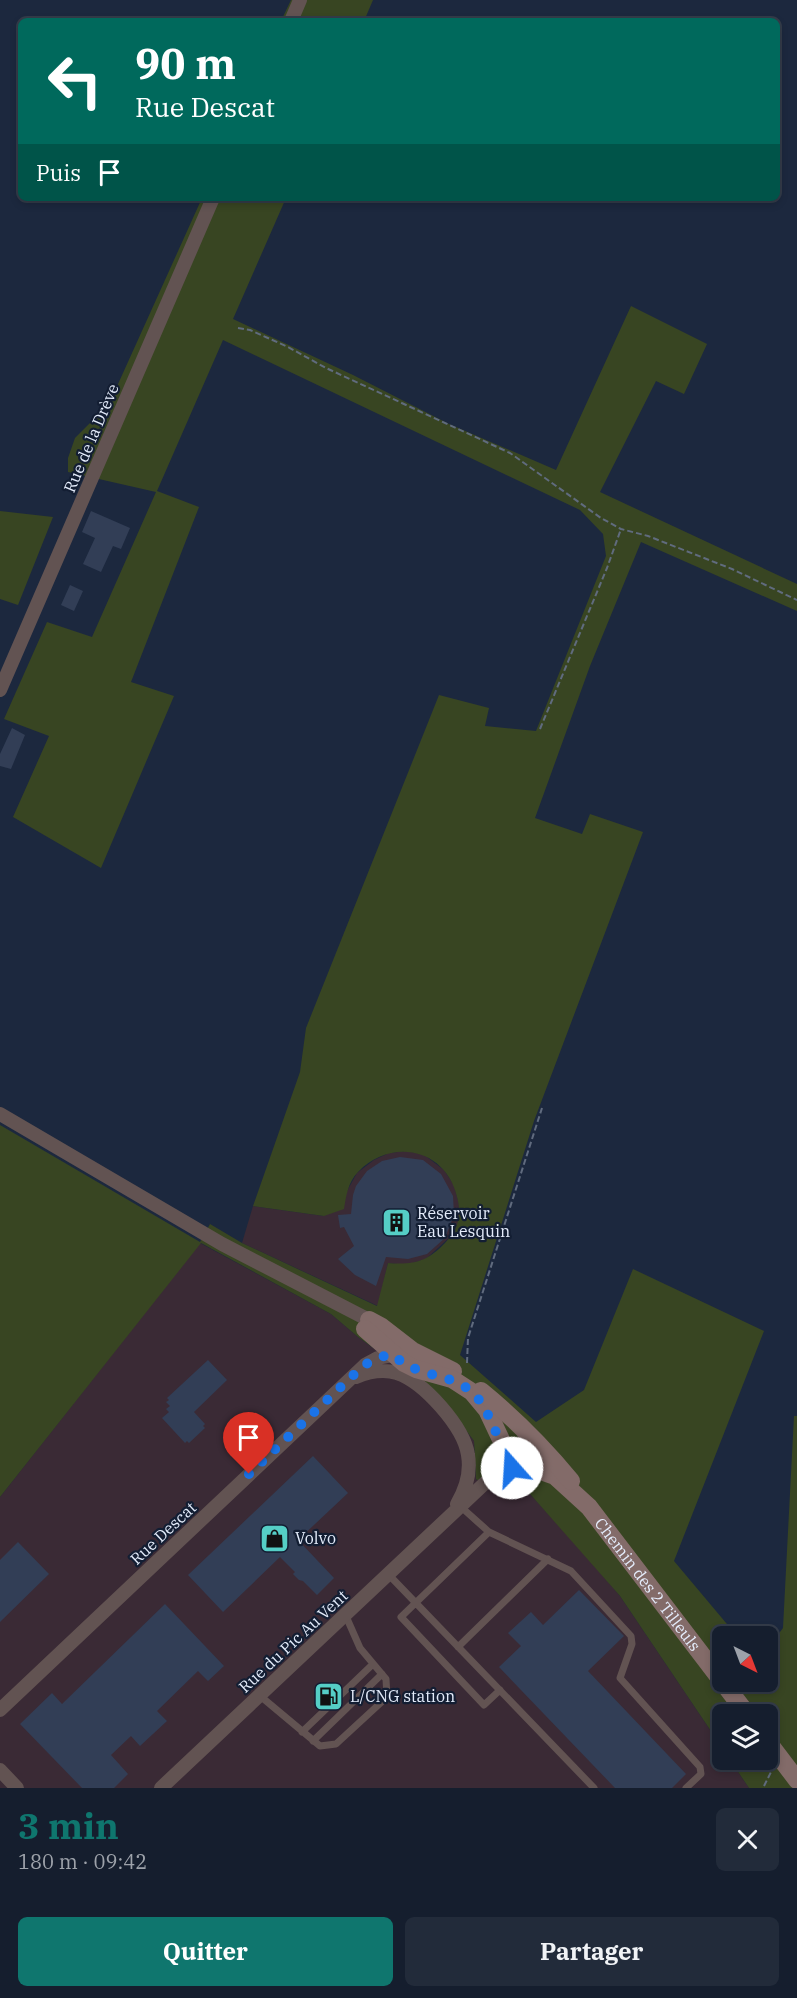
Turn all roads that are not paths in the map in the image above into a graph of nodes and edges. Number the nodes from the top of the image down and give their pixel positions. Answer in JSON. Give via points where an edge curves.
{"nodes":[{"id":1,"x":300,"y":0,"type":"edge"},
{"id":2,"x":292,"y":18,"type":"edge"},
{"id":3,"x":212,"y":201,"type":"edge"},
{"id":4,"x":0,"y":690,"type":"edge"},
{"id":5,"x":0,"y":1114,"type":"edge"},
{"id":6,"x":367,"y":1324,"type":"junction"},
{"id":7,"x":391,"y":1354,"type":"junction"},
{"id":8,"x":421,"y":1356,"type":"junction"},
{"id":9,"x":348,"y":1381,"type":"junction"},
{"id":10,"x":427,"y":1395,"type":"joint"},
{"id":11,"x":523,"y":1427,"type":"junction"},
{"id":12,"x":512,"y":1466,"type":"junction"},
{"id":13,"x":460,"y":1506,"type":"junction"},
{"id":14,"x":589,"y":1507,"type":"junction"},
{"id":15,"x":447,"y":1518,"type":"junction"},
{"id":16,"x":489,"y":1532,"type":"junction"},
{"id":17,"x":548,"y":1559,"type":"junction"},
{"id":18,"x":388,"y":1574,"type":"junction"},
{"id":19,"x":415,"y":1602,"type":"junction"},
{"id":20,"x":345,"y":1614,"type":"junction"},
{"id":21,"x":458,"y":1647,"type":"junction"},
{"id":22,"x":373,"y":1664,"type":"junction"},
{"id":23,"x":382,"y":1674,"type":"junction"},
{"id":24,"x":500,"y":1690,"type":"junction"},
{"id":25,"x":259,"y":1695,"type":"junction"},
{"id":26,"x":739,"y":1704,"type":"edge"},
{"id":27,"x":0,"y":1710,"type":"edge"},
{"id":28,"x":302,"y":1732,"type":"junction"},
{"id":29,"x":313,"y":1740,"type":"junction"},
{"id":30,"x":778,"y":1755,"type":"edge"},
{"id":31,"x":0,"y":1770,"type":"edge"},
{"id":32,"x":797,"y":1780,"type":"edge"},
{"id":33,"x":17,"y":1788,"type":"edge"},
{"id":34,"x":161,"y":1788,"type":"edge"},
{"id":35,"x":594,"y":1788,"type":"edge"},
{"id":36,"x":686,"y":1788,"type":"edge"}],
"edges":[{"from":1,"to":2,"type":"street"},
{"from":3,"to":4,"type":"street","name":"Rue de la Drève"},
{"from":5,"to":6,"type":"street"},
{"from":6,"to":7,"type":"street"},
{"from":6,"to":8,"type":"street"},
{"from":7,"to":8,"type":"street","name":"Rue Descat"},
{"from":7,"to":9,"type":"street","name":"Rue Descat","via":[[369,1362]]},
{"from":7,"to":12,"type":"street","via":[[411,1367],[452,1379],[472,1392],[487,1410]]},
{"from":8,"to":11,"type":"street","via":[[479,1389]]},
{"from":9,"to":10,"type":"street","name":"Rue Descat","via":[[369,1372],[395,1373]]},
{"from":9,"to":27,"type":"street","name":"Rue Descat"},
{"from":10,"to":15,"type":"street","name":"Rue du Pic Au Vent","via":[[453,1422],[468,1454],[467,1483]]},
{"from":11,"to":12,"type":"street","via":[[524,1443]]},
{"from":11,"to":14,"type":"street","via":[[565,1473]]},
{"from":12,"to":13,"type":"street","name":"Rue du Pic Au Vent"},
{"from":12,"to":14,"type":"street","name":"Chemin des 2 Tilleuls","via":[[536,1469],[559,1479]]},
{"from":13,"to":15,"type":"street","name":"Rue du Pic Au Vent"},
{"from":13,"to":16,"type":"lane"},
{"from":14,"to":26,"type":"street","name":"Chemin des 2 Tilleuls"},
{"from":15,"to":18,"type":"street","name":"Rue du Pic Au Vent"},
{"from":16,"to":17,"type":"lane"},
{"from":16,"to":19,"type":"lane"},
{"from":17,"to":21,"type":"lane"},
{"from":17,"to":36,"type":"lane","via":[[571,1571],[631,1636],[620,1678],[700,1767],[701,1774]]},
{"from":18,"to":19,"type":"lane"},
{"from":18,"to":20,"type":"street","name":"Rue du Pic Au Vent"},
{"from":19,"to":21,"type":"lane"},
{"from":19,"to":24,"type":"lane","via":[[400,1617],[484,1705]]},
{"from":20,"to":22,"type":"lane","via":[[360,1648]]},
{"from":20,"to":25,"type":"street","name":"Rue du Pic Au Vent"},
{"from":21,"to":24,"type":"lane"},
{"from":22,"to":23,"type":"lane"},
{"from":22,"to":28,"type":"lane"},
{"from":23,"to":29,"type":"lane"},
{"from":23,"to":29,"type":"lane","via":[[387,1696],[378,1705],[336,1744],[320,1746]]},
{"from":24,"to":35,"type":"lane"},
{"from":25,"to":28,"type":"lane"},
{"from":25,"to":34,"type":"street","name":"Rue du Pic Au Vent"},
{"from":28,"to":29,"type":"lane"},
{"from":30,"to":32,"type":"street"},
{"from":31,"to":33,"type":"street"}]}
